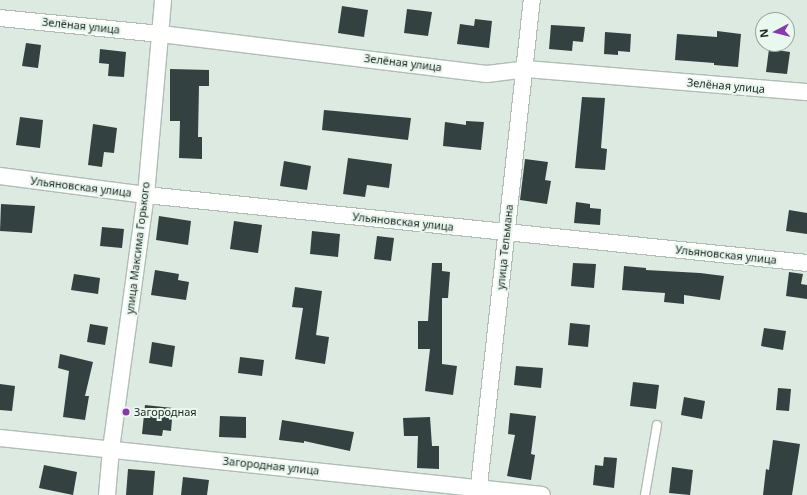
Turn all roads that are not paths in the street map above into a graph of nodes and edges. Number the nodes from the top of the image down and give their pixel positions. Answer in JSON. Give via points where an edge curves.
{"nodes":[{"id":1,"x":163,"y":0,"type":"edge"},
{"id":2,"x":532,"y":0,"type":"edge"},
{"id":3,"x":0,"y":18,"type":"edge"},
{"id":4,"x":160,"y":34,"type":"junction"},
{"id":5,"x":525,"y":69,"type":"junction"},
{"id":6,"x":807,"y":92,"type":"edge"},
{"id":7,"x":0,"y":176,"type":"edge"},
{"id":8,"x":146,"y":195,"type":"junction"},
{"id":9,"x":506,"y":233,"type":"junction"},
{"id":10,"x":807,"y":263,"type":"edge"},
{"id":11,"x":657,"y":425,"type":"dead end"},
{"id":12,"x":0,"y":438,"type":"edge"},
{"id":13,"x":111,"y":449,"type":"junction"},
{"id":14,"x":478,"y":492,"type":"edge"},
{"id":15,"x":107,"y":495,"type":"edge"},
{"id":16,"x":542,"y":495,"type":"edge"},
{"id":17,"x":645,"y":495,"type":"edge"}],
"edges":[{"from":1,"to":4,"type":"street","name":"улица Максима Горького"},
{"from":2,"to":5,"type":"street","name":"улица Тельмана"},
{"from":3,"to":4,"type":"street","name":"Зелёная улица"},
{"from":4,"to":5,"type":"street","name":"Зелёная улица","via":[[487,74]]},
{"from":4,"to":8,"type":"street","name":"улица Максима Горького"},
{"from":5,"to":6,"type":"street","name":"Зелёная улица"},
{"from":5,"to":9,"type":"street","name":"улица Тельмана"},
{"from":7,"to":8,"type":"street","name":"Ульяновская улица"},
{"from":8,"to":9,"type":"street","name":"Ульяновская улица"},
{"from":8,"to":13,"type":"street","name":"улица Максима Горького"},
{"from":9,"to":10,"type":"street","name":"Ульяновская улица"},
{"from":9,"to":14,"type":"street","name":"улица Тельмана"},
{"from":11,"to":17,"type":"lane"},
{"from":12,"to":13,"type":"street","name":"Загородная улица"},
{"from":13,"to":14,"type":"street","name":"Загородная улица"},
{"from":13,"to":15,"type":"street","name":"улица Максима Горького"},
{"from":14,"to":16,"type":"street","name":"Загородная улица"}]}
